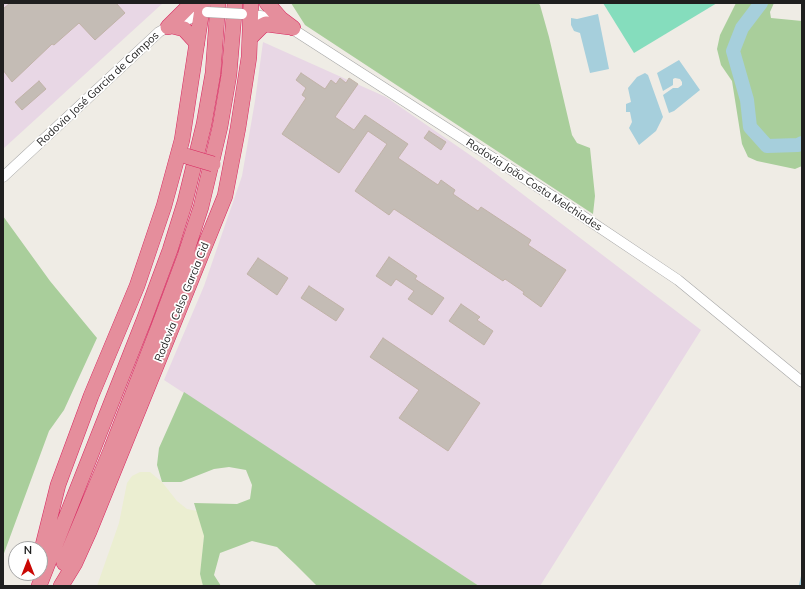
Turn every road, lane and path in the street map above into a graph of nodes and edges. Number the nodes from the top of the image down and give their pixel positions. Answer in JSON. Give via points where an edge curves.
{"nodes":[{"id":1,"x":267,"y":3,"type":"edge"},
{"id":2,"x":204,"y":7,"type":"edge"},
{"id":3,"x":245,"y":9,"type":"edge"},
{"id":4,"x":170,"y":26,"type":"junction"},
{"id":5,"x":292,"y":29,"type":"junction"},
{"id":6,"x":250,"y":38,"type":"junction"},
{"id":7,"x":197,"y":44,"type":"junction"},
{"id":8,"x":183,"y":155,"type":"junction"},
{"id":9,"x":230,"y":169,"type":"junction"},
{"id":10,"x":3,"y":177,"type":"edge"},
{"id":11,"x":802,"y":382,"type":"edge"},
{"id":12,"x":44,"y":541,"type":"edge"},
{"id":13,"x":39,"y":586,"type":"edge"},
{"id":14,"x":54,"y":586,"type":"edge"},
{"id":15,"x":61,"y":586,"type":"edge"}],
"edges":[{"from":1,"to":5,"type":"highway"},
{"from":2,"to":3,"type":"street","name":"Rodovia João Costa Melchiades","bridge":true},
{"from":2,"to":4,"type":"highway"},
{"from":2,"to":7,"type":"highway"},
{"from":2,"to":13,"type":"highway","via":[[213,73],[204,124],[185,202],[144,320]]},
{"from":3,"to":5,"type":"street","name":"Rodovia João Costa Melchiades","via":[[276,18]]},
{"from":3,"to":6,"type":"highway","name":"Rodovia Celso Garcia Cid"},
{"from":3,"to":14,"type":"highway","name":"Rodovia Celso Garcia Cid","via":[[201,207],[185,256]]},
{"from":4,"to":7,"type":"highway","via":[[184,29]]},
{"from":4,"to":10,"type":"street","name":"Rodovia José Garcia de Campos","via":[[159,32]]},
{"from":5,"to":6,"type":"highway","via":[[266,24]]},
{"from":5,"to":11,"type":"street","name":"Rodovia João Costa Melchiades","via":[[678,280]]},
{"from":6,"to":9,"type":"highway","name":"Rodovia Celso Garcia Cid"},
{"from":7,"to":8,"type":"highway"},
{"from":8,"to":9,"type":"highway","bridge":true},
{"from":8,"to":12,"type":"highway","via":[[137,286],[91,396],[58,485]]},
{"from":9,"to":15,"type":"highway","name":"Rodovia Celso Garcia Cid","via":[[225,196],[169,335],[89,532]]}]}
